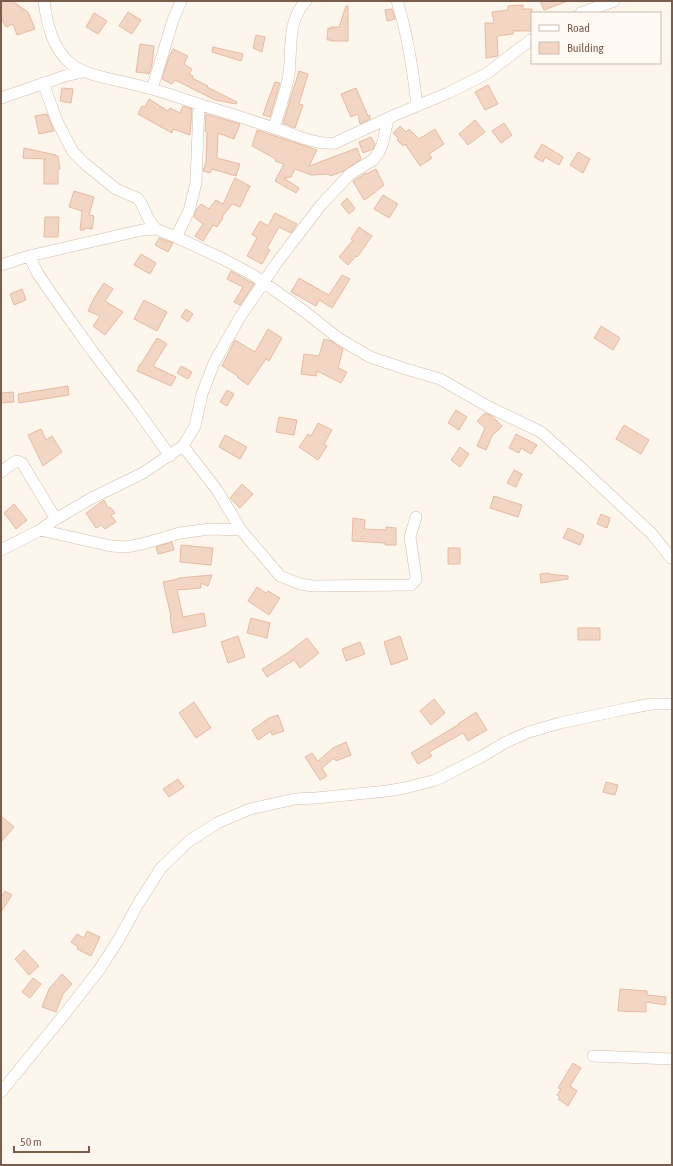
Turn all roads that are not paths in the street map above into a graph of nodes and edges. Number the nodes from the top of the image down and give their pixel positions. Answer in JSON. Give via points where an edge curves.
{"nodes":[{"id":1,"x":44,"y":1,"type":"edge"},
{"id":2,"x":181,"y":1,"type":"edge"},
{"id":3,"x":306,"y":1,"type":"edge"},
{"id":4,"x":397,"y":1,"type":"edge"},
{"id":5,"x":614,"y":1,"type":"edge"},
{"id":6,"x":584,"y":12,"type":"edge"},
{"id":7,"x":531,"y":40,"type":"edge"},
{"id":8,"x":83,"y":72,"type":"junction"},
{"id":9,"x":43,"y":83,"type":"junction"},
{"id":10,"x":152,"y":89,"type":"junction"},
{"id":11,"x":1,"y":98,"type":"edge"},
{"id":12,"x":199,"y":104,"type":"junction"},
{"id":13,"x":417,"y":106,"type":"junction"},
{"id":14,"x":388,"y":119,"type":"junction"},
{"id":15,"x":274,"y":128,"type":"junction"},
{"id":16,"x":156,"y":229,"type":"junction"},
{"id":17,"x":176,"y":237,"type":"junction"},
{"id":18,"x":29,"y":256,"type":"junction"},
{"id":19,"x":1,"y":265,"type":"edge"},
{"id":20,"x":264,"y":282,"type":"junction"},
{"id":21,"x":183,"y":446,"type":"junction"},
{"id":22,"x":170,"y":456,"type":"junction"},
{"id":23,"x":1,"y":472,"type":"edge"},
{"id":24,"x":416,"y":517,"type":"dead end"},
{"id":25,"x":56,"y":519,"type":"junction"},
{"id":26,"x":40,"y":530,"type":"junction"},
{"id":27,"x":241,"y":530,"type":"junction"},
{"id":28,"x":1,"y":550,"type":"edge"},
{"id":29,"x":671,"y":558,"type":"edge"},
{"id":30,"x":672,"y":704,"type":"edge"},
{"id":31,"x":593,"y":1056,"type":"dead end"},
{"id":32,"x":672,"y":1059,"type":"edge"},
{"id":33,"x":1,"y":1092,"type":"edge"}],
"edges":[{"from":1,"to":8,"type":"street","via":[[51,34],[61,53]]},
{"from":2,"to":10,"type":"street"},
{"from":3,"to":15,"type":"street","via":[[301,6],[293,25],[289,75]]},
{"from":4,"to":13,"type":"street","via":[[410,53]]},
{"from":5,"to":6,"type":"street"},
{"from":7,"to":13,"type":"street","via":[[486,74]]},
{"from":8,"to":9,"type":"street"},
{"from":8,"to":10,"type":"street"},
{"from":9,"to":11,"type":"street"},
{"from":9,"to":16,"type":"street","via":[[72,152],[116,189],[137,198]]},
{"from":10,"to":12,"type":"street"},
{"from":12,"to":15,"type":"street"},
{"from":12,"to":17,"type":"street","via":[[196,183],[189,211]]},
{"from":13,"to":14,"type":"street"},
{"from":14,"to":15,"type":"street","via":[[335,143],[327,144]]},
{"from":14,"to":20,"type":"street","via":[[384,142],[373,160],[350,174],[320,205]]},
{"from":16,"to":17,"type":"street"},
{"from":16,"to":18,"type":"street"},
{"from":17,"to":20,"type":"street"},
{"from":18,"to":19,"type":"street"},
{"from":18,"to":22,"type":"street","via":[[38,274],[92,352]]},
{"from":20,"to":21,"type":"street","via":[[240,317],[214,363],[202,394],[196,426]]},
{"from":20,"to":29,"type":"street","via":[[338,338],[370,357],[440,379],[541,432],[652,534]]},
{"from":21,"to":22,"type":"street"},
{"from":21,"to":27,"type":"street","via":[[217,490]]},
{"from":22,"to":25,"type":"street"},
{"from":23,"to":25,"type":"street","via":[[17,461],[22,463]]},
{"from":24,"to":27,"type":"street","via":[[410,537],[416,580],[407,586],[300,584],[280,576]]},
{"from":25,"to":26,"type":"street"},
{"from":26,"to":27,"type":"street","via":[[126,547],[180,533]]},
{"from":26,"to":28,"type":"street"},
{"from":30,"to":33,"type":"street","via":[[630,708],[529,732],[436,780],[387,791],[295,799],[250,809],[217,823],[189,841],[161,868],[99,970]]},
{"from":31,"to":32,"type":"street"}]}
